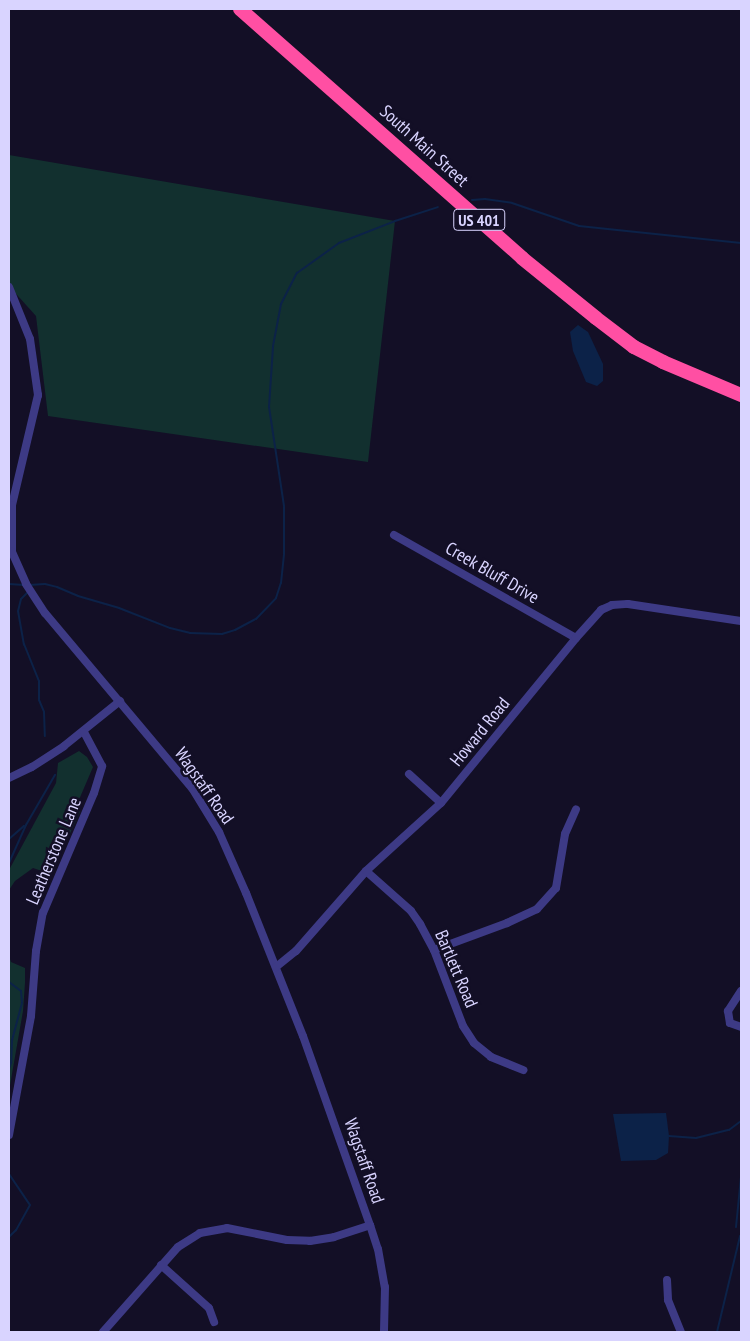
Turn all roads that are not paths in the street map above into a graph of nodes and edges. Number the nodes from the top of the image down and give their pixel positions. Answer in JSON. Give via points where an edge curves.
{"nodes":[{"id":1,"x":240,"y":9,"type":"edge"},
{"id":2,"x":9,"y":287,"type":"edge"},
{"id":3,"x":741,"y":395,"type":"edge"},
{"id":4,"x":11,"y":493,"type":"edge"},
{"id":5,"x":394,"y":535,"type":"dead end"},
{"id":6,"x":741,"y":621,"type":"edge"},
{"id":7,"x":576,"y":638,"type":"junction"},
{"id":8,"x":120,"y":702,"type":"junction"},
{"id":9,"x":84,"y":732,"type":"junction"},
{"id":10,"x":408,"y":774,"type":"dead end"},
{"id":11,"x":9,"y":778,"type":"edge"},
{"id":12,"x":441,"y":803,"type":"junction"},
{"id":13,"x":576,"y":810,"type":"dead end"},
{"id":14,"x":366,"y":871,"type":"junction"},
{"id":15,"x":434,"y":950,"type":"junction"},
{"id":16,"x":276,"y":967,"type":"junction"},
{"id":17,"x":741,"y":991,"type":"edge"},
{"id":18,"x":741,"y":1027,"type":"edge"},
{"id":19,"x":523,"y":1070,"type":"dead end"},
{"id":20,"x":9,"y":1135,"type":"edge"},
{"id":21,"x":370,"y":1225,"type":"junction"},
{"id":22,"x":161,"y":1265,"type":"junction"},
{"id":23,"x":667,"y":1280,"type":"dead end"},
{"id":24,"x":214,"y":1322,"type":"dead end"},
{"id":25,"x":102,"y":1332,"type":"edge"},
{"id":26,"x":384,"y":1332,"type":"edge"},
{"id":27,"x":681,"y":1332,"type":"edge"}],
"edges":[{"from":1,"to":3,"type":"highway","name":"South Main Street","number":"US 401","via":[[522,258],[596,318],[634,347],[662,362]]},
{"from":2,"to":4,"type":"street","name":"Wagstaff Road","via":[[30,339],[38,395],[33,424]]},
{"from":4,"to":8,"type":"street","name":"Wagstaff Road","via":[[12,552],[26,584],[45,613]]},
{"from":5,"to":7,"type":"street","name":"Creek Bluff Drive"},
{"from":6,"to":7,"type":"street","name":"Howard Road","via":[[659,607],[612,605],[601,610]]},
{"from":7,"to":12,"type":"street","name":"Howard Road"},
{"from":8,"to":9,"type":"street"},
{"from":8,"to":16,"type":"street","name":"Wagstaff Road","via":[[192,788],[214,825]]},
{"from":9,"to":11,"type":"street","via":[[32,767]]},
{"from":9,"to":20,"type":"street","name":"Leatherstone Lane","via":[[102,766],[94,793],[43,913],[36,951],[31,1016]]},
{"from":10,"to":12,"type":"street"},
{"from":12,"to":14,"type":"street","name":"Howard Road"},
{"from":13,"to":15,"type":"street","via":[[566,834],[556,888],[537,909]]},
{"from":14,"to":15,"type":"street","name":"Bartlett Road","via":[[411,911]]},
{"from":14,"to":16,"type":"street","name":"Howard Road","via":[[296,951]]},
{"from":15,"to":19,"type":"street","name":"Bartlett Road","via":[[463,1026],[474,1043],[491,1058]]},
{"from":16,"to":21,"type":"street","name":"Wagstaff Road"},
{"from":17,"to":18,"type":"street","via":[[728,1011],[730,1024]]},
{"from":21,"to":22,"type":"street","via":[[323,1240],[300,1242],[218,1228],[192,1236]]},
{"from":21,"to":26,"type":"street","name":"Wagstaff Road","via":[[384,1280]]},
{"from":22,"to":24,"type":"street","via":[[209,1308]]},
{"from":22,"to":25,"type":"street"},
{"from":23,"to":27,"type":"street","via":[[668,1300]]}]}
